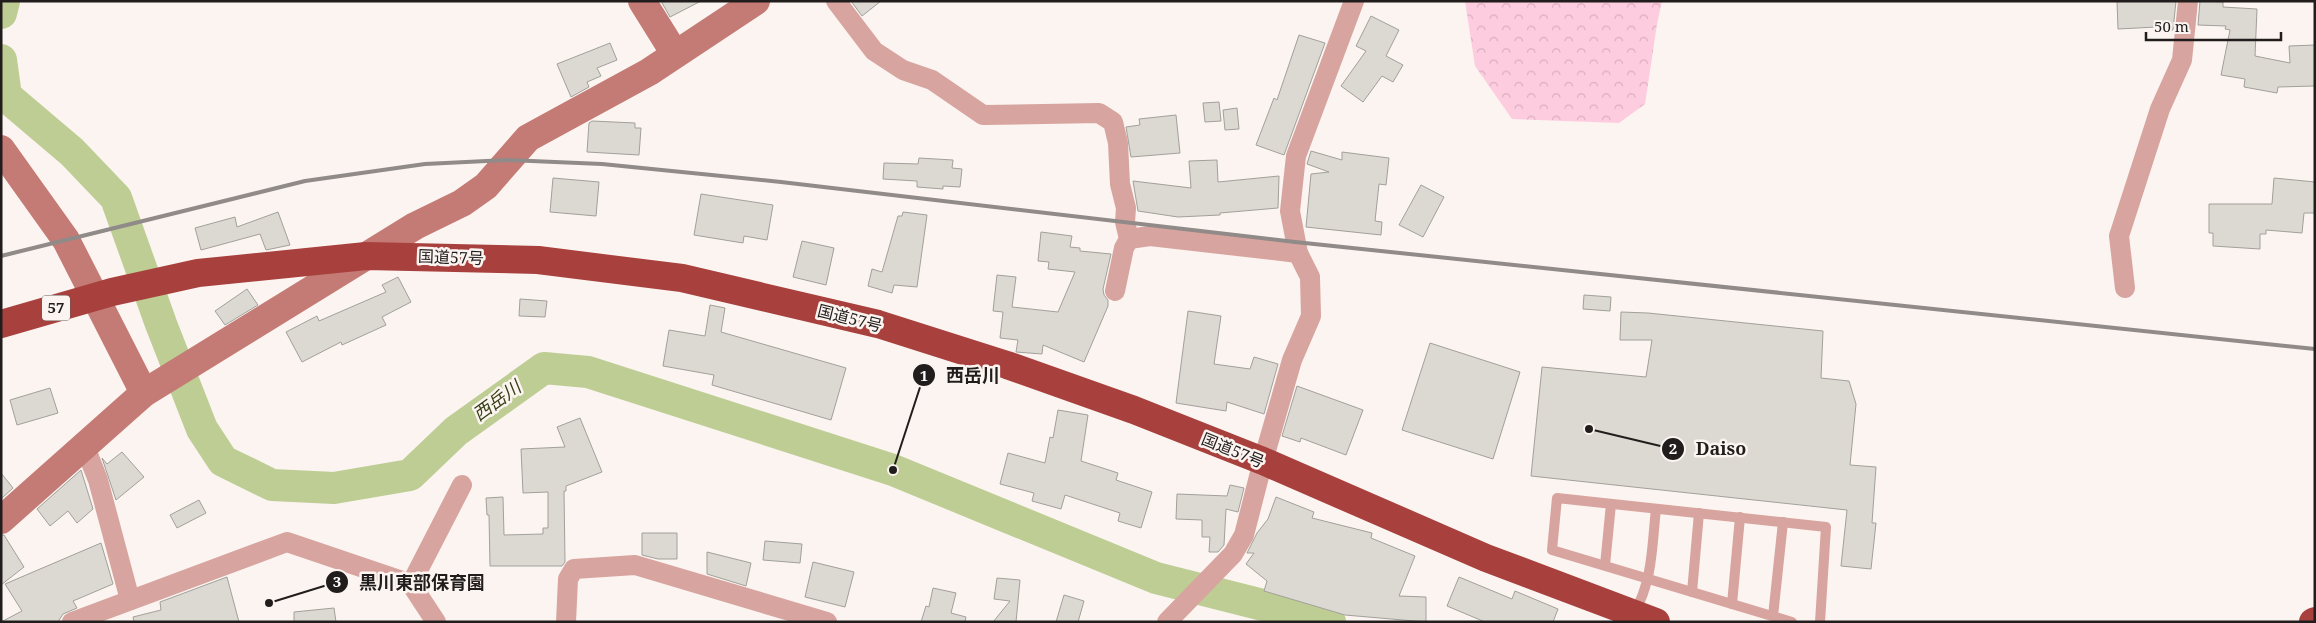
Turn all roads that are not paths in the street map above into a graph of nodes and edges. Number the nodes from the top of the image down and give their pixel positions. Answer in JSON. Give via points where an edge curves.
{"nodes":[{"id":1,"x":642,"y":1,"type":"edge"},
{"id":2,"x":756,"y":1,"type":"edge"},
{"id":3,"x":836,"y":1,"type":"edge"},
{"id":4,"x":1354,"y":1,"type":"edge"},
{"id":5,"x":2188,"y":1,"type":"edge"},
{"id":6,"x":675,"y":54,"type":"junction"},
{"id":7,"x":1,"y":149,"type":"edge"},
{"id":8,"x":1129,"y":239,"type":"junction"},
{"id":9,"x":1298,"y":253,"type":"junction"},
{"id":10,"x":366,"y":256,"type":"junction"},
{"id":11,"x":2125,"y":288,"type":"dead end"},
{"id":12,"x":1115,"y":292,"type":"dead end"},
{"id":13,"x":104,"y":294,"type":"junction"},
{"id":14,"x":1,"y":324,"type":"edge"},
{"id":15,"x":144,"y":394,"type":"junction"},
{"id":16,"x":85,"y":447,"type":"junction"},
{"id":17,"x":1263,"y":461,"type":"junction"},
{"id":18,"x":462,"y":485,"type":"dead end"},
{"id":19,"x":1611,"y":504,"type":"junction"},
{"id":20,"x":1656,"y":509,"type":"junction"},
{"id":21,"x":1699,"y":513,"type":"junction"},
{"id":22,"x":1740,"y":517,"type":"junction"},
{"id":23,"x":1,"y":520,"type":"edge"},
{"id":24,"x":1783,"y":522,"type":"junction"},
{"id":25,"x":1605,"y":565,"type":"junction"},
{"id":26,"x":1649,"y":579,"type":"junction"},
{"id":27,"x":411,"y":584,"type":"junction"},
{"id":28,"x":1692,"y":592,"type":"junction"},
{"id":29,"x":130,"y":600,"type":"junction"},
{"id":30,"x":1732,"y":604,"type":"junction"},
{"id":31,"x":1773,"y":616,"type":"junction"},
{"id":32,"x":1645,"y":618,"type":"edge"},
{"id":33,"x":1168,"y":620,"type":"edge"},
{"id":34,"x":72,"y":622,"type":"edge"},
{"id":35,"x":436,"y":622,"type":"edge"},
{"id":36,"x":566,"y":622,"type":"edge"},
{"id":37,"x":827,"y":622,"type":"edge"},
{"id":38,"x":1792,"y":622,"type":"edge"},
{"id":39,"x":1820,"y":622,"type":"edge"}],
"edges":[{"from":1,"to":6,"type":"street"},
{"from":2,"to":6,"type":"street"},
{"from":3,"to":8,"type":"street","via":[[874,51],[903,70],[932,80],[983,116],[1099,114],[1113,122]]},
{"from":4,"to":9,"type":"street","via":[[1296,156],[1290,211]]},
{"from":5,"to":11,"type":"street","via":[[2182,60],[2160,109],[2119,236]]},
{"from":6,"to":10,"type":"street","via":[[642,76],[528,138],[486,186],[462,203],[414,226]]},
{"from":7,"to":13,"type":"street"},
{"from":8,"to":9,"type":"street","via":[[1150,236]]},
{"from":8,"to":12,"type":"street","via":[[1124,248]]},
{"from":9,"to":17,"type":"street","via":[[1310,277],[1311,316],[1292,360]]},
{"from":10,"to":13,"type":"highway","name":"国道57号","number":"57","via":[[198,273]]},
{"from":10,"to":15,"type":"street"},
{"from":10,"to":17,"type":"highway","name":"国道57号","number":"57","via":[[538,260],[682,278],[747,292],[878,324],[1007,365]]},
{"from":13,"to":14,"type":"highway","name":"国道57号","number":"57"},
{"from":13,"to":15,"type":"street"},
{"from":15,"to":16,"type":"street"},
{"from":16,"to":23,"type":"street"},
{"from":16,"to":29,"type":"street","via":[[98,480]]},
{"from":17,"to":32,"type":"highway","name":"国道57号","number":"57","via":[[1486,558]]},
{"from":17,"to":33,"type":"street","via":[[1244,535],[1233,554]]},
{"from":18,"to":27,"type":"street"},
{"from":19,"to":20,"type":"lane"},
{"from":19,"to":25,"type":"lane"},
{"from":19,"to":25,"type":"lane","via":[[1558,498],[1552,550]]},
{"from":20,"to":21,"type":"lane"},
{"from":20,"to":26,"type":"lane"},
{"from":21,"to":22,"type":"lane"},
{"from":21,"to":28,"type":"lane"},
{"from":22,"to":24,"type":"lane"},
{"from":22,"to":30,"type":"lane"},
{"from":24,"to":31,"type":"lane"},
{"from":24,"to":39,"type":"lane","via":[[1826,527]]},
{"from":25,"to":26,"type":"lane"},
{"from":26,"to":28,"type":"lane"},
{"from":26,"to":32,"type":"lane","via":[[1642,599]]},
{"from":27,"to":29,"type":"street","via":[[287,542]]},
{"from":27,"to":35,"type":"street"},
{"from":28,"to":30,"type":"lane"},
{"from":29,"to":34,"type":"street"},
{"from":30,"to":31,"type":"lane"},
{"from":31,"to":38,"type":"lane"},
{"from":36,"to":37,"type":"street","via":[[568,579],[574,569],[635,565]]}]}
